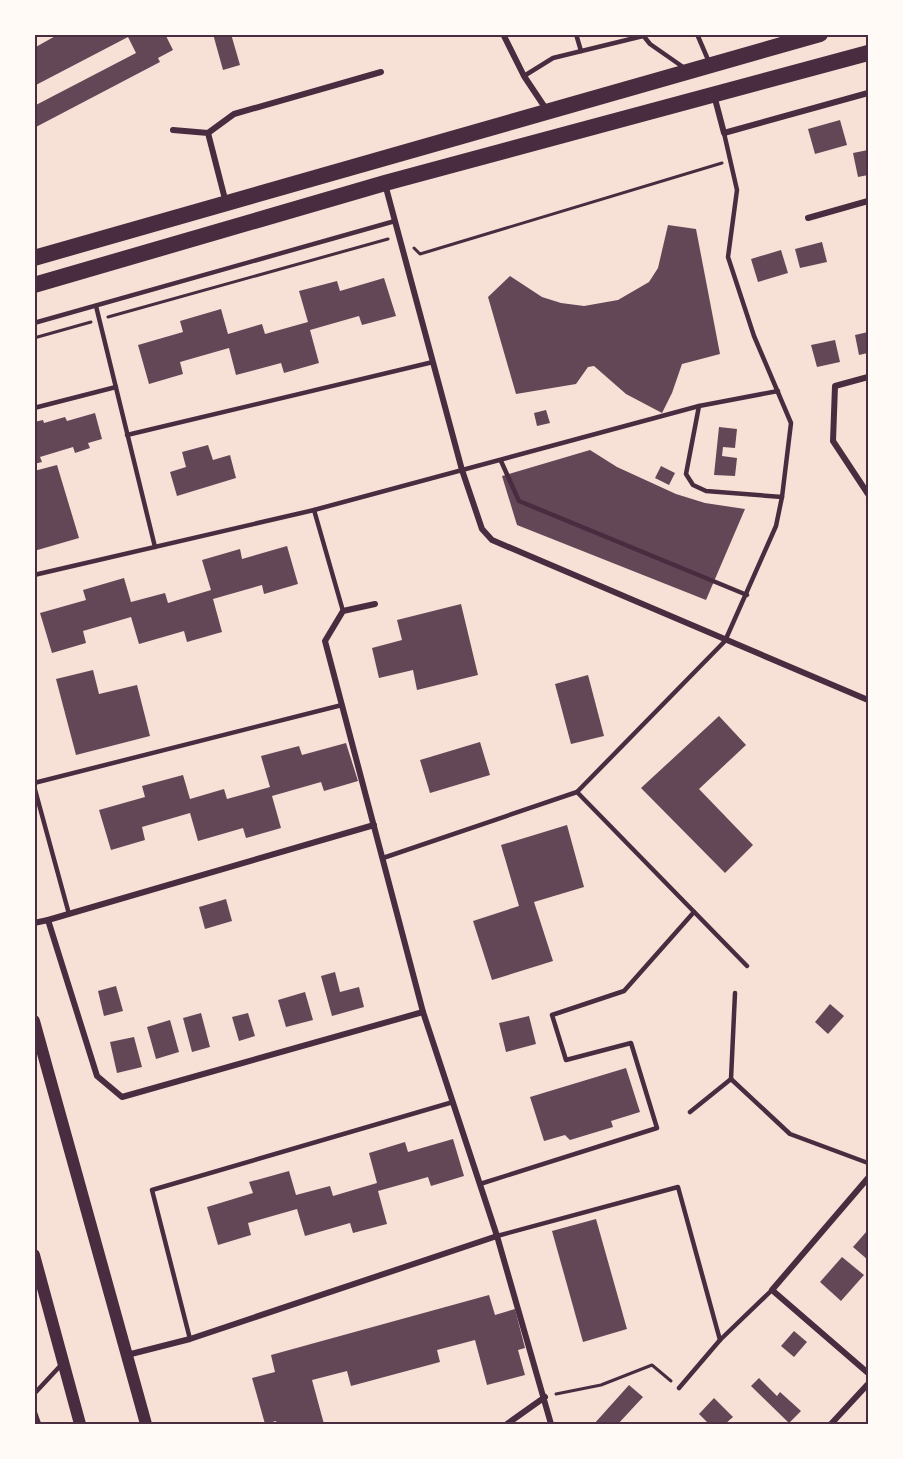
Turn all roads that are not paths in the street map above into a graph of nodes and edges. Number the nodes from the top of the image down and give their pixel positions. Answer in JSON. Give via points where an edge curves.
{"nodes":[{"id":1,"x":503,"y":34,"type":"edge"},
{"id":2,"x":576,"y":34,"type":"edge"},
{"id":3,"x":697,"y":34,"type":"edge"},
{"id":4,"x":820,"y":34,"type":"edge"},
{"id":5,"x":642,"y":35,"type":"edge"},
{"id":6,"x":581,"y":51,"type":"junction"},
{"id":7,"x":868,"y":53,"type":"edge"},
{"id":8,"x":711,"y":66,"type":"junction"},
{"id":9,"x":381,"y":72,"type":"dead end"},
{"id":10,"x":690,"y":72,"type":"junction"},
{"id":11,"x":524,"y":76,"type":"junction"},
{"id":12,"x":868,"y":93,"type":"edge"},
{"id":13,"x":714,"y":94,"type":"junction"},
{"id":14,"x":548,"y":113,"type":"junction"},
{"id":15,"x":173,"y":130,"type":"dead end"},
{"id":16,"x":208,"y":133,"type":"junction"},
{"id":17,"x":724,"y":133,"type":"junction"},
{"id":18,"x":385,"y":183,"type":"junction"},
{"id":19,"x":868,"y":201,"type":"edge"},
{"id":20,"x":226,"y":204,"type":"junction"},
{"id":21,"x":808,"y":218,"type":"dead end"},
{"id":22,"x":395,"y":221,"type":"junction"},
{"id":23,"x":34,"y":258,"type":"edge"},
{"id":24,"x":34,"y":285,"type":"edge"},
{"id":25,"x":96,"y":306,"type":"junction"},
{"id":26,"x":34,"y":323,"type":"edge"},
{"id":27,"x":434,"y":363,"type":"junction"},
{"id":28,"x":868,"y":377,"type":"edge"},
{"id":29,"x":116,"y":387,"type":"junction"},
{"id":30,"x":778,"y":391,"type":"junction"},
{"id":31,"x":699,"y":406,"type":"junction"},
{"id":32,"x":34,"y":408,"type":"edge"},
{"id":33,"x":128,"y":435,"type":"junction"},
{"id":34,"x":501,"y":461,"type":"junction"},
{"id":35,"x":462,"y":470,"type":"junction"},
{"id":36,"x":868,"y":494,"type":"edge"},
{"id":37,"x":782,"y":497,"type":"junction"},
{"id":38,"x":314,"y":510,"type":"junction"},
{"id":39,"x":155,"y":547,"type":"junction"},
{"id":40,"x":34,"y":575,"type":"edge"},
{"id":41,"x":747,"y":595,"type":"junction"},
{"id":42,"x":375,"y":604,"type":"dead end"},
{"id":43,"x":343,"y":611,"type":"junction"},
{"id":44,"x":725,"y":641,"type":"junction"},
{"id":45,"x":868,"y":700,"type":"edge"},
{"id":46,"x":342,"y":705,"type":"junction"},
{"id":47,"x":34,"y":785,"type":"edge"},
{"id":48,"x":577,"y":792,"type":"junction"},
{"id":49,"x":374,"y":825,"type":"junction"},
{"id":50,"x":382,"y":858,"type":"junction"},
{"id":51,"x":694,"y":912,"type":"junction"},
{"id":52,"x":69,"y":914,"type":"junction"},
{"id":53,"x":48,"y":920,"type":"junction"},
{"id":54,"x":34,"y":923,"type":"edge"},
{"id":55,"x":747,"y":966,"type":"dead end"},
{"id":56,"x":735,"y":993,"type":"dead end"},
{"id":57,"x":423,"y":1012,"type":"junction"},
{"id":58,"x":34,"y":1021,"type":"edge"},
{"id":59,"x":731,"y":1079,"type":"junction"},
{"id":60,"x":453,"y":1102,"type":"junction"},
{"id":61,"x":690,"y":1112,"type":"dead end"},
{"id":62,"x":868,"y":1163,"type":"edge"},
{"id":63,"x":868,"y":1178,"type":"edge"},
{"id":64,"x":480,"y":1184,"type":"junction"},
{"id":65,"x":497,"y":1236,"type":"junction"},
{"id":66,"x":34,"y":1255,"type":"edge"},
{"id":67,"x":772,"y":1290,"type":"junction"},
{"id":68,"x":190,"y":1339,"type":"junction"},
{"id":69,"x":720,"y":1340,"type":"junction"},
{"id":70,"x":127,"y":1355,"type":"junction"},
{"id":71,"x":63,"y":1362,"type":"junction"},
{"id":72,"x":868,"y":1373,"type":"edge"},
{"id":73,"x":868,"y":1384,"type":"edge"},
{"id":74,"x":679,"y":1388,"type":"road end"},
{"id":75,"x":34,"y":1394,"type":"edge"},
{"id":76,"x":545,"y":1396,"type":"junction"},
{"id":77,"x":34,"y":1410,"type":"edge"},
{"id":78,"x":39,"y":1425,"type":"edge"},
{"id":79,"x":80,"y":1425,"type":"edge"},
{"id":80,"x":146,"y":1425,"type":"edge"},
{"id":81,"x":507,"y":1425,"type":"edge"},
{"id":82,"x":551,"y":1425,"type":"edge"},
{"id":83,"x":831,"y":1425,"type":"edge"}],
"edges":[{"from":1,"to":11,"type":"street"},
{"from":2,"to":6,"type":"lane"},
{"from":3,"to":8,"type":"lane"},
{"from":4,"to":8,"type":"highway"},
{"from":5,"to":6,"type":"lane"},
{"from":5,"to":10,"type":"lane"},
{"from":6,"to":11,"type":"lane","via":[[545,61]]},
{"from":7,"to":13,"type":"highway"},
{"from":8,"to":10,"type":"highway"},
{"from":9,"to":16,"type":"street","via":[[234,114]]},
{"from":10,"to":14,"type":"highway"},
{"from":11,"to":14,"type":"street"},
{"from":12,"to":17,"type":"street"},
{"from":13,"to":17,"type":"street"},
{"from":13,"to":18,"type":"highway"},
{"from":14,"to":20,"type":"highway"},
{"from":15,"to":16,"type":"street"},
{"from":16,"to":20,"type":"street"},
{"from":17,"to":30,"type":"lane","via":[[737,190],[728,257],[754,336]]},
{"from":18,"to":22,"type":"street"},
{"from":18,"to":24,"type":"highway"},
{"from":19,"to":21,"type":"street"},
{"from":20,"to":23,"type":"highway"},
{"from":22,"to":25,"type":"lane"},
{"from":22,"to":27,"type":"street"},
{"from":25,"to":26,"type":"lane"},
{"from":25,"to":29,"type":"lane"},
{"from":27,"to":33,"type":"lane"},
{"from":27,"to":35,"type":"street"},
{"from":28,"to":36,"type":"street","via":[[835,386],[833,441]]},
{"from":29,"to":32,"type":"lane"},
{"from":29,"to":33,"type":"lane"},
{"from":30,"to":31,"type":"lane"},
{"from":30,"to":37,"type":"lane","via":[[791,423]]},
{"from":31,"to":34,"type":"lane"},
{"from":31,"to":37,"type":"lane","via":[[686,474],[693,485],[706,491]]},
{"from":33,"to":39,"type":"lane"},
{"from":34,"to":35,"type":"lane"},
{"from":34,"to":41,"type":"lane","via":[[519,501]]},
{"from":35,"to":38,"type":"lane"},
{"from":35,"to":44,"type":"street","via":[[482,529],[492,540]]},
{"from":37,"to":41,"type":"lane","via":[[776,526]]},
{"from":38,"to":39,"type":"lane"},
{"from":38,"to":43,"type":"lane"},
{"from":39,"to":40,"type":"lane"},
{"from":41,"to":44,"type":"lane"},
{"from":42,"to":43,"type":"street"},
{"from":43,"to":46,"type":"street","via":[[325,641]]},
{"from":44,"to":45,"type":"street"},
{"from":44,"to":48,"type":"lane"},
{"from":46,"to":47,"type":"lane"},
{"from":46,"to":49,"type":"street"},
{"from":47,"to":52,"type":"lane"},
{"from":48,"to":50,"type":"lane"},
{"from":48,"to":51,"type":"lane"},
{"from":49,"to":50,"type":"street"},
{"from":49,"to":52,"type":"street"},
{"from":50,"to":57,"type":"street"},
{"from":51,"to":55,"type":"lane"},
{"from":51,"to":64,"type":"lane","via":[[624,991],[552,1015],[566,1060],[631,1043],[657,1128]]},
{"from":52,"to":53,"type":"street"},
{"from":53,"to":54,"type":"street"},
{"from":53,"to":57,"type":"street","via":[[97,1076],[122,1097]]},
{"from":56,"to":59,"type":"lane"},
{"from":57,"to":60,"type":"street"},
{"from":58,"to":70,"type":"main road"},
{"from":59,"to":61,"type":"lane"},
{"from":59,"to":62,"type":"lane","via":[[790,1134]]},
{"from":60,"to":64,"type":"street"},
{"from":60,"to":68,"type":"lane","via":[[152,1190]]},
{"from":63,"to":67,"type":"street"},
{"from":64,"to":65,"type":"street"},
{"from":65,"to":68,"type":"street"},
{"from":65,"to":69,"type":"lane","via":[[678,1187]]},
{"from":65,"to":76,"type":"street"},
{"from":66,"to":71,"type":"main road"},
{"from":67,"to":69,"type":"lane"},
{"from":67,"to":72,"type":"street"},
{"from":68,"to":70,"type":"street"},
{"from":69,"to":74,"type":"lane"},
{"from":70,"to":80,"type":"main road"},
{"from":71,"to":75,"type":"lane"},
{"from":71,"to":79,"type":"main road"},
{"from":73,"to":83,"type":"street"},
{"from":76,"to":81,"type":"street"},
{"from":76,"to":82,"type":"street"},
{"from":77,"to":78,"type":"lane"}]}
